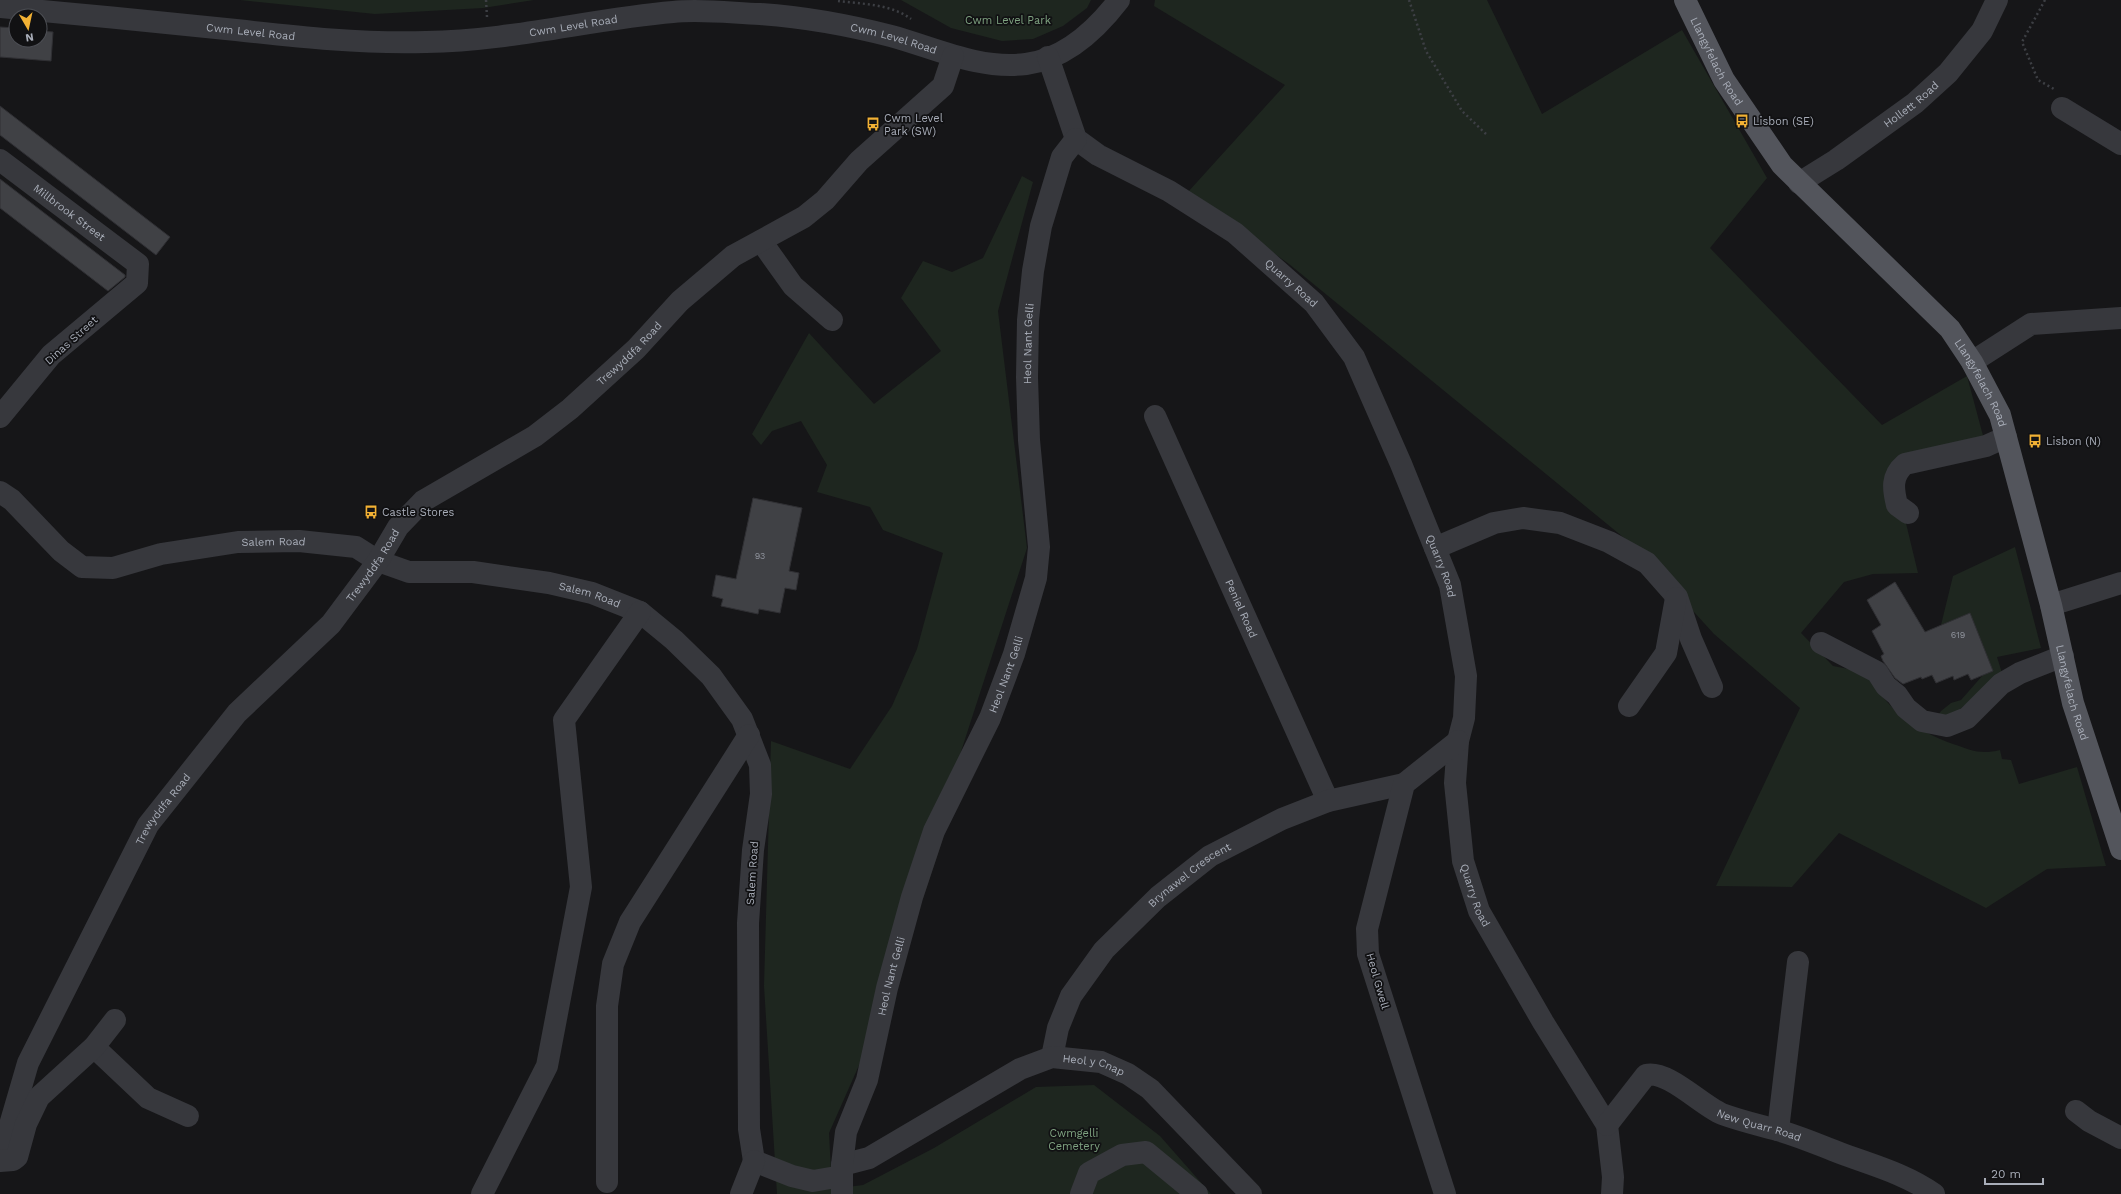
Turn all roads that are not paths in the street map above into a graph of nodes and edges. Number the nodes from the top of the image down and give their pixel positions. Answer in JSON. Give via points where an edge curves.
{"nodes":[{"id":1,"x":1119,"y":0,"type":"edge"},
{"id":2,"x":1684,"y":0,"type":"edge"},
{"id":3,"x":1997,"y":0,"type":"edge"},
{"id":4,"x":0,"y":8,"type":"edge"},
{"id":5,"x":953,"y":56,"type":"junction"},
{"id":6,"x":1048,"y":57,"type":"junction"},
{"id":7,"x":2062,"y":108,"type":"road end"},
{"id":8,"x":1076,"y":140,"type":"junction"},
{"id":9,"x":2121,"y":144,"type":"edge"},
{"id":10,"x":0,"y":160,"type":"edge"},
{"id":11,"x":1799,"y":183,"type":"junction"},
{"id":12,"x":761,"y":241,"type":"junction"},
{"id":13,"x":138,"y":264,"type":"joint"},
{"id":14,"x":2121,"y":318,"type":"edge"},
{"id":15,"x":832,"y":320,"type":"dead end"},
{"id":16,"x":1972,"y":362,"type":"junction"},
{"id":17,"x":1154,"y":416,"type":"dead end"},
{"id":18,"x":0,"y":417,"type":"edge"},
{"id":19,"x":2006,"y":437,"type":"junction"},
{"id":20,"x":0,"y":492,"type":"edge"},
{"id":21,"x":1908,"y":513,"type":"dead end"},
{"id":22,"x":1435,"y":548,"type":"junction"},
{"id":23,"x":378,"y":561,"type":"junction"},
{"id":24,"x":2121,"y":583,"type":"edge"},
{"id":25,"x":1677,"y":597,"type":"junction"},
{"id":26,"x":2051,"y":604,"type":"junction"},
{"id":27,"x":640,"y":612,"type":"junction"},
{"id":28,"x":1821,"y":643,"type":"dead end"},
{"id":29,"x":2063,"y":656,"type":"junction"},
{"id":30,"x":1712,"y":687,"type":"dead end"},
{"id":31,"x":1629,"y":706,"type":"dead end"},
{"id":32,"x":748,"y":736,"type":"junction"},
{"id":33,"x":1458,"y":741,"type":"junction"},
{"id":34,"x":1404,"y":784,"type":"junction"},
{"id":35,"x":1328,"y":801,"type":"junction"},
{"id":36,"x":2121,"y":850,"type":"edge"},
{"id":37,"x":1798,"y":962,"type":"dead end"},
{"id":38,"x":115,"y":1020,"type":"dead end"},
{"id":39,"x":94,"y":1047,"type":"junction"},
{"id":40,"x":1052,"y":1057,"type":"junction"},
{"id":41,"x":2076,"y":1111,"type":"dead end"},
{"id":42,"x":188,"y":1116,"type":"dead end"},
{"id":43,"x":1607,"y":1125,"type":"junction"},
{"id":44,"x":1778,"y":1130,"type":"junction"},
{"id":45,"x":2121,"y":1138,"type":"edge"},
{"id":46,"x":757,"y":1157,"type":"junction"},
{"id":47,"x":0,"y":1160,"type":"edge"},
{"id":48,"x":842,"y":1178,"type":"edge"},
{"id":49,"x":607,"y":1182,"type":"dead end"},
{"id":50,"x":482,"y":1194,"type":"edge"},
{"id":51,"x":741,"y":1194,"type":"edge"},
{"id":52,"x":1081,"y":1194,"type":"edge"},
{"id":53,"x":1197,"y":1194,"type":"edge"},
{"id":54,"x":1251,"y":1194,"type":"edge"},
{"id":55,"x":1445,"y":1194,"type":"edge"},
{"id":56,"x":1612,"y":1194,"type":"edge"},
{"id":57,"x":1934,"y":1194,"type":"edge"}],
"edges":[{"from":1,"to":6,"type":"street","name":"Cwm Level Road","via":[[1104,20],[1080,41]]},
{"from":2,"to":11,"type":"main road","name":"Llangyfelach Road","via":[[1724,80],[1782,165]]},
{"from":3,"to":11,"type":"street","name":"Hollett Road","via":[[1982,31],[1948,73],[1915,103],[1836,160]]},
{"from":4,"to":5,"type":"street","name":"Cwm Level Road","via":[[341,41],[428,42],[512,35],[676,11],[763,14],[828,21]]},
{"from":5,"to":6,"type":"street","name":"Cwm Level Road","via":[[989,64],[1026,64]]},
{"from":5,"to":12,"type":"street","name":"Trewyddfa Road","via":[[943,86],[859,160],[825,200],[804,217]]},
{"from":6,"to":8,"type":"street"},
{"from":7,"to":9,"type":"street"},
{"from":8,"to":22,"type":"street","name":"Quarry Road","via":[[1098,155],[1169,191],[1235,233],[1314,303],[1354,357]]},
{"from":8,"to":48,"type":"street","name":"Heol Nant Gelli","via":[[1062,157],[1041,226],[1028,320],[1029,440],[1039,547],[1036,578],[1014,654],[990,718],[934,831],[912,897],[887,988],[867,1080],[846,1132]]},
{"from":10,"to":13,"type":"street","name":"Millbrook Street"},
{"from":11,"to":16,"type":"main road","name":"Llangyfelach Road","via":[[1950,329]]},
{"from":12,"to":15,"type":"street","via":[[793,286]]},
{"from":12,"to":23,"type":"street","name":"Trewyddfa Road","via":[[733,256],[680,301],[636,348],[570,409],[535,436],[423,501],[398,527]]},
{"from":13,"to":18,"type":"street","name":"Dinas Street","via":[[137,283],[51,355]]},
{"from":14,"to":16,"type":"street","via":[[2031,324]]},
{"from":16,"to":19,"type":"main road","name":"Llangyfelach Road","via":[[2000,414]]},
{"from":17,"to":35,"type":"street","name":"Peniel Road"},
{"from":19,"to":21,"type":"street","via":[[1986,446],[1904,464],[1894,480],[1894,493],[1897,505]]},
{"from":19,"to":26,"type":"main road","name":"Llangyfelach Road"},
{"from":20,"to":23,"type":"street","name":"Salem Road","via":[[12,500],[61,551],[82,567],[113,568],[161,554],[238,542],[299,541],[356,547]]},
{"from":22,"to":25,"type":"street","via":[[1494,523],[1523,518],[1560,523],[1609,542],[1647,563]]},
{"from":22,"to":33,"type":"street","name":"Quarry Road","via":[[1450,585],[1466,676],[1464,718]]},
{"from":23,"to":27,"type":"street","name":"Salem Road","via":[[409,572],[473,572],[549,583],[592,592]]},
{"from":23,"to":47,"type":"street","name":"Trewyddfa Road","via":[[331,624],[237,713],[148,825],[28,1063]]},
{"from":24,"to":26,"type":"street"},
{"from":25,"to":30,"type":"street","via":[[1691,639]]},
{"from":25,"to":31,"type":"street","via":[[1666,653]]},
{"from":26,"to":29,"type":"main road","name":"Llangyfelach Road"},
{"from":27,"to":32,"type":"street","name":"Salem Road","via":[[711,676],[742,719]]},
{"from":27,"to":50,"type":"street","via":[[564,720],[581,887],[547,1066]]},
{"from":28,"to":29,"type":"street","via":[[1877,672],[1906,708],[1922,721],[1947,726],[1967,718],[2001,684],[2020,673]]},
{"from":29,"to":36,"type":"main road","name":"Llangyfelach Road","via":[[2073,703]]},
{"from":32,"to":46,"type":"street","name":"Salem Road","via":[[760,765],[761,794],[753,850],[748,922],[749,1099]]},
{"from":32,"to":49,"type":"street","via":[[630,922],[613,964],[607,1006]]},
{"from":33,"to":34,"type":"street"},
{"from":33,"to":43,"type":"street","name":"Quarry Road","via":[[1455,783],[1459,834],[1463,861],[1479,911]]},
{"from":34,"to":35,"type":"street","name":"Brynawel Crescent"},
{"from":34,"to":55,"type":"street","name":"Heol Gwell","via":[[1367,929],[1368,954]]},
{"from":35,"to":40,"type":"street","name":"Brynawel Crescent","via":[[1282,819],[1210,856],[1158,897],[1104,950],[1072,996],[1058,1028]]},
{"from":37,"to":44,"type":"street"},
{"from":38,"to":39,"type":"street"},
{"from":39,"to":42,"type":"street","via":[[148,1098]]},
{"from":39,"to":47,"type":"street","via":[[39,1097],[26,1124],[17,1157],[13,1160]]},
{"from":40,"to":48,"type":"street","name":"Heol y Cnap","via":[[1020,1068],[869,1158]]},
{"from":40,"to":54,"type":"street","name":"Heol y Cnap","via":[[1101,1062],[1128,1074],[1150,1089]]},
{"from":41,"to":45,"type":"street"},
{"from":43,"to":44,"type":"street","name":"New Quarr Road","via":[[1646,1075],[1653,1073],[1689,1092],[1714,1110],[1745,1123]]},
{"from":43,"to":56,"type":"street","name":"Quarry Road","via":[[1613,1177]]},
{"from":44,"to":57,"type":"street","name":"New Quarr Road","via":[[1918,1182]]},
{"from":46,"to":48,"type":"street","name":"Heol y Cnap","via":[[814,1181]]},
{"from":46,"to":51,"type":"street"},
{"from":52,"to":53,"type":"street","via":[[1089,1173],[1122,1155],[1146,1152]]}]}
